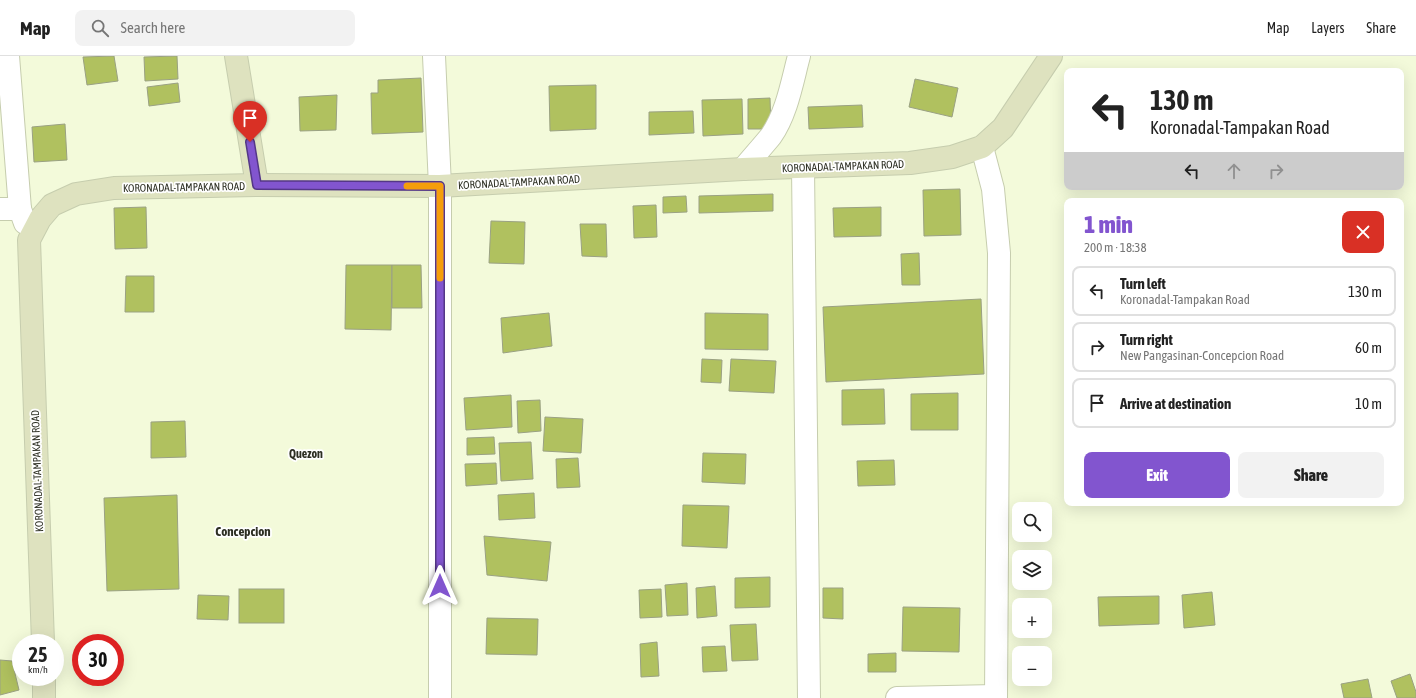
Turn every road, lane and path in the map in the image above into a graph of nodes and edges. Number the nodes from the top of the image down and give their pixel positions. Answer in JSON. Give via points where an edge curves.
{"nodes":[{"id":1,"x":8,"y":56,"type":"edge"},
{"id":2,"x":236,"y":56,"type":"edge"},
{"id":3,"x":434,"y":56,"type":"edge"},
{"id":4,"x":799,"y":56,"type":"edge"},
{"id":5,"x":1051,"y":56,"type":"edge"},
{"id":6,"x":982,"y":147,"type":"junction"},
{"id":7,"x":803,"y":167,"type":"junction"},
{"id":8,"x":743,"y":169,"type":"junction"},
{"id":9,"x":257,"y":185,"type":"junction"},
{"id":10,"x":440,"y":186,"type":"junction"},
{"id":11,"x":10,"y":209,"type":"edge"},
{"id":12,"x":29,"y":240,"type":"junction"},
{"id":13,"x":43,"y":634,"type":"edge"},
{"id":14,"x":44,"y":686,"type":"edge"},
{"id":15,"x":996,"y":697,"type":"edge"},
{"id":16,"x":44,"y":698,"type":"edge"},
{"id":17,"x":440,"y":698,"type":"edge"},
{"id":18,"x":809,"y":698,"type":"edge"},
{"id":19,"x":897,"y":698,"type":"edge"}],
"edges":[{"from":1,"to":11,"type":"street"},
{"from":2,"to":9,"type":"main road"},
{"from":3,"to":10,"type":"street"},
{"from":4,"to":8,"type":"street","via":[[779,120],[771,135]]},
{"from":5,"to":6,"type":"main road","name":"KORONADAL-TAMPAKAN ROAD","via":[[1003,128]]},
{"from":6,"to":7,"type":"main road","name":"KORONADAL-TAMPAKAN ROAD","via":[[952,157],[910,163]]},
{"from":6,"to":15,"type":"street","via":[[993,189],[999,253]]},
{"from":7,"to":8,"type":"main road","name":"KORONADAL-TAMPAKAN ROAD"},
{"from":7,"to":18,"type":"street"},
{"from":8,"to":10,"type":"main road","name":"KORONADAL-TAMPAKAN ROAD"},
{"from":9,"to":10,"type":"main road","name":"KORONADAL-TAMPAKAN ROAD"},
{"from":9,"to":12,"type":"main road","name":"KORONADAL-TAMPAKAN ROAD","via":[[114,188],[76,194],[52,205],[40,219]]},
{"from":10,"to":17,"type":"street"},
{"from":11,"to":12,"type":"street"},
{"from":12,"to":13,"type":"main road","name":"KORONADAL-TAMPAKAN ROAD"},
{"from":14,"to":16,"type":"main road"},
{"from":15,"to":19,"type":"street"}]}
